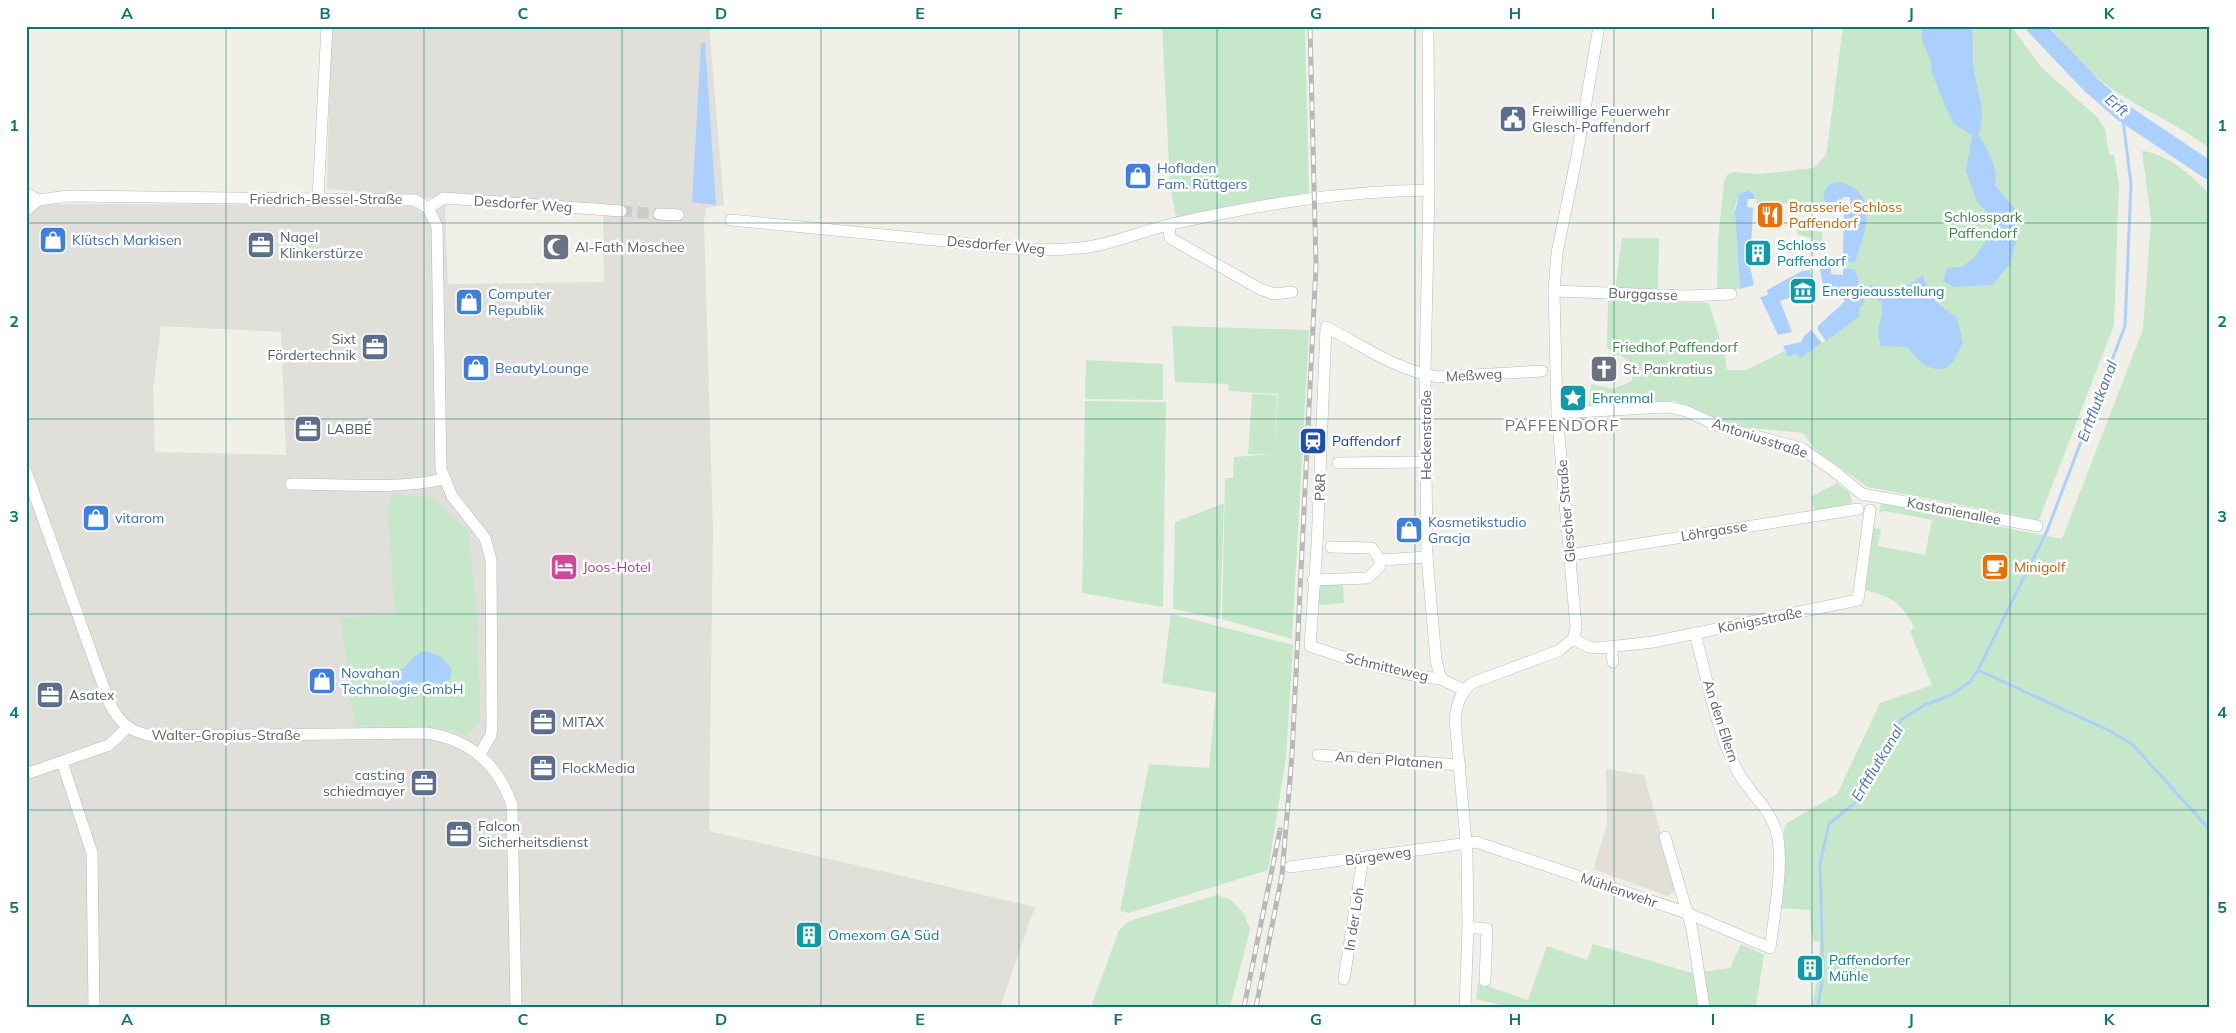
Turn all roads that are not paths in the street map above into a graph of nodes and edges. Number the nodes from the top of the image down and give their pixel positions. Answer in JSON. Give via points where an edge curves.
{"nodes":[{"id":1,"x":326,"y":26,"type":"edge"},
{"id":2,"x":1428,"y":26,"type":"edge"},
{"id":3,"x":1598,"y":26,"type":"edge"},
{"id":4,"x":1429,"y":190,"type":"junction"},
{"id":5,"x":26,"y":193,"type":"edge"},
{"id":6,"x":318,"y":198,"type":"junction"},
{"id":7,"x":38,"y":200,"type":"junction"},
{"id":8,"x":428,"y":208,"type":"junction"},
{"id":9,"x":26,"y":211,"type":"edge"},
{"id":10,"x":621,"y":211,"type":"tunnel mouth"},
{"id":11,"x":659,"y":214,"type":"tunnel mouth"},
{"id":12,"x":678,"y":215,"type":"dead end"},
{"id":13,"x":731,"y":220,"type":"dead end"},
{"id":14,"x":1169,"y":225,"type":"junction"},
{"id":15,"x":1554,"y":291,"type":"junction"},
{"id":16,"x":1292,"y":292,"type":"dead end"},
{"id":17,"x":1731,"y":294,"type":"dead end"},
{"id":18,"x":1326,"y":327,"type":"joint"},
{"id":19,"x":1542,"y":371,"type":"dead end"},
{"id":20,"x":1425,"y":375,"type":"junction"},
{"id":21,"x":1557,"y":413,"type":"junction"},
{"id":22,"x":1426,"y":462,"type":"junction"},
{"id":23,"x":1338,"y":464,"type":"dead end"},
{"id":24,"x":26,"y":470,"type":"edge"},
{"id":25,"x":444,"y":479,"type":"junction"},
{"id":26,"x":291,"y":484,"type":"dead end"},
{"id":27,"x":1866,"y":496,"type":"junction"},
{"id":28,"x":1858,"y":509,"type":"junction"},
{"id":29,"x":1870,"y":510,"type":"junction"},
{"id":30,"x":2037,"y":526,"type":"dead end"},
{"id":31,"x":1331,"y":547,"type":"dead end"},
{"id":32,"x":1570,"y":555,"type":"junction"},
{"id":33,"x":1427,"y":557,"type":"junction"},
{"id":34,"x":1380,"y":560,"type":"junction"},
{"id":35,"x":1313,"y":580,"type":"junction"},
{"id":36,"x":1695,"y":633,"type":"junction"},
{"id":37,"x":1574,"y":639,"type":"junction"},
{"id":38,"x":1310,"y":646,"type":"joint"},
{"id":39,"x":1611,"y":647,"type":"junction"},
{"id":40,"x":1613,"y":662,"type":"dead end"},
{"id":41,"x":1441,"y":679,"type":"junction"},
{"id":42,"x":1464,"y":690,"type":"junction"},
{"id":43,"x":127,"y":728,"type":"junction"},
{"id":44,"x":480,"y":754,"type":"junction"},
{"id":45,"x":1318,"y":755,"type":"dead end"},
{"id":46,"x":62,"y":762,"type":"junction"},
{"id":47,"x":1460,"y":764,"type":"junction"},
{"id":48,"x":26,"y":774,"type":"edge"},
{"id":49,"x":1665,"y":837,"type":"dead end"},
{"id":50,"x":1466,"y":843,"type":"junction"},
{"id":51,"x":1363,"y":858,"type":"junction"},
{"id":52,"x":1290,"y":867,"type":"dead end"},
{"id":53,"x":1686,"y":913,"type":"junction"},
{"id":54,"x":1468,"y":926,"type":"junction"},
{"id":55,"x":1770,"y":948,"type":"joint"},
{"id":56,"x":1344,"y":979,"type":"dead end"},
{"id":57,"x":1485,"y":981,"type":"dead end"},
{"id":58,"x":94,"y":1007,"type":"edge"},
{"id":59,"x":516,"y":1007,"type":"edge"},
{"id":60,"x":1465,"y":1007,"type":"edge"},
{"id":61,"x":1704,"y":1007,"type":"edge"}],
"edges":[{"from":1,"to":6,"type":"street"},
{"from":2,"to":4,"type":"street","name":"Heckenstraße"},
{"from":3,"to":15,"type":"street","name":"Glescher Straße","via":[[1578,155],[1557,253]]},
{"from":4,"to":14,"type":"street","name":"Desdorfer Weg","via":[[1376,190],[1276,202]]},
{"from":4,"to":20,"type":"street","name":"Heckenstraße"},
{"from":5,"to":7,"type":"street"},
{"from":6,"to":7,"type":"street","name":"Friedrich-Bessel-Straße","via":[[69,196]]},
{"from":6,"to":8,"type":"street","name":"Friedrich-Bessel-Straße","via":[[415,200]]},
{"from":7,"to":9,"type":"street"},
{"from":8,"to":10,"type":"street","name":"Desdorfer Weg","via":[[444,198]]},
{"from":8,"to":25,"type":"street","via":[[437,226],[440,469]]},
{"from":11,"to":12,"type":"street"},
{"from":13,"to":14,"type":"street","name":"Desdorfer Weg","via":[[1017,250],[1082,248]]},
{"from":14,"to":16,"type":"street","via":[[1170,238],[1260,289],[1274,294]]},
{"from":15,"to":17,"type":"street","name":"Burggasse","via":[[1687,296]]},
{"from":15,"to":21,"type":"street","name":"Glescher Straße"},
{"from":18,"to":20,"type":"street","name":"Meßweg"},
{"from":18,"to":35,"type":"street","name":"P&R","via":[[1318,546]]},
{"from":19,"to":20,"type":"street","name":"Meßweg"},
{"from":20,"to":22,"type":"street","name":"Heckenstraße"},
{"from":21,"to":27,"type":"street","name":"Antoniusstraße","via":[[1680,409],[1721,427],[1801,448]]},
{"from":21,"to":32,"type":"street","name":"Glescher Straße"},
{"from":22,"to":23,"type":"street"},
{"from":22,"to":33,"type":"street","name":"Heckenstraße"},
{"from":24,"to":43,"type":"street","via":[[109,702],[115,716]]},
{"from":25,"to":26,"type":"street","via":[[427,483]]},
{"from":25,"to":44,"type":"street","via":[[452,496],[485,538],[490,560],[492,724],[488,742]]},
{"from":27,"to":28,"type":"street","via":[[1856,501]]},
{"from":27,"to":29,"type":"street","via":[[1873,502]]},
{"from":27,"to":30,"type":"street","name":"Kastanienallee"},
{"from":28,"to":29,"type":"street"},
{"from":28,"to":32,"type":"street","name":"Löhrgasse"},
{"from":29,"to":36,"type":"street","name":"Königsstraße","via":[[1858,600]]},
{"from":31,"to":34,"type":"street","via":[[1372,548]]},
{"from":32,"to":37,"type":"street","name":"Glescher Straße","via":[[1576,627]]},
{"from":33,"to":34,"type":"street"},
{"from":33,"to":41,"type":"street","name":"Heckenstraße","via":[[1436,660]]},
{"from":34,"to":35,"type":"street","via":[[1380,566],[1368,578]]},
{"from":35,"to":38,"type":"street","name":"P&R"},
{"from":36,"to":39,"type":"street","name":"Königsstraße"},
{"from":36,"to":55,"type":"street","name":"An den Ellern","via":[[1718,720],[1738,772],[1776,830],[1779,865]]},
{"from":37,"to":39,"type":"street","name":"Königsstraße","via":[[1589,647]]},
{"from":37,"to":42,"type":"street","via":[[1558,651],[1477,681]]},
{"from":38,"to":41,"type":"street","name":"Schmitteweg","via":[[1358,662]]},
{"from":39,"to":40,"type":"street"},
{"from":41,"to":42,"type":"street","name":"Schmitteweg"},
{"from":42,"to":47,"type":"street","via":[[1457,703],[1455,720]]},
{"from":43,"to":44,"type":"street","name":"Walter-Gropius-Straße","via":[[154,736],[426,733],[456,740]]},
{"from":43,"to":46,"type":"street","via":[[109,745]]},
{"from":44,"to":59,"type":"street","name":"Walter-Gropius-Straße","via":[[499,775],[512,805]]},
{"from":45,"to":47,"type":"street","name":"An den Platanen"},
{"from":46,"to":48,"type":"street"},
{"from":46,"to":58,"type":"street","via":[[92,853]]},
{"from":47,"to":50,"type":"street"},
{"from":49,"to":53,"type":"street"},
{"from":50,"to":51,"type":"street","name":"Bürgeweg"},
{"from":50,"to":53,"type":"street","name":"Mühlenwehr","via":[[1476,842]]},
{"from":50,"to":54,"type":"street"},
{"from":51,"to":52,"type":"street","name":"Bürgeweg"},
{"from":51,"to":56,"type":"street","name":"In der Loh"},
{"from":53,"to":55,"type":"street","name":"Mühlenwehr"},
{"from":53,"to":61,"type":"street","via":[[1692,929]]},
{"from":54,"to":57,"type":"street","via":[[1487,928]]},
{"from":54,"to":60,"type":"street"}]}
